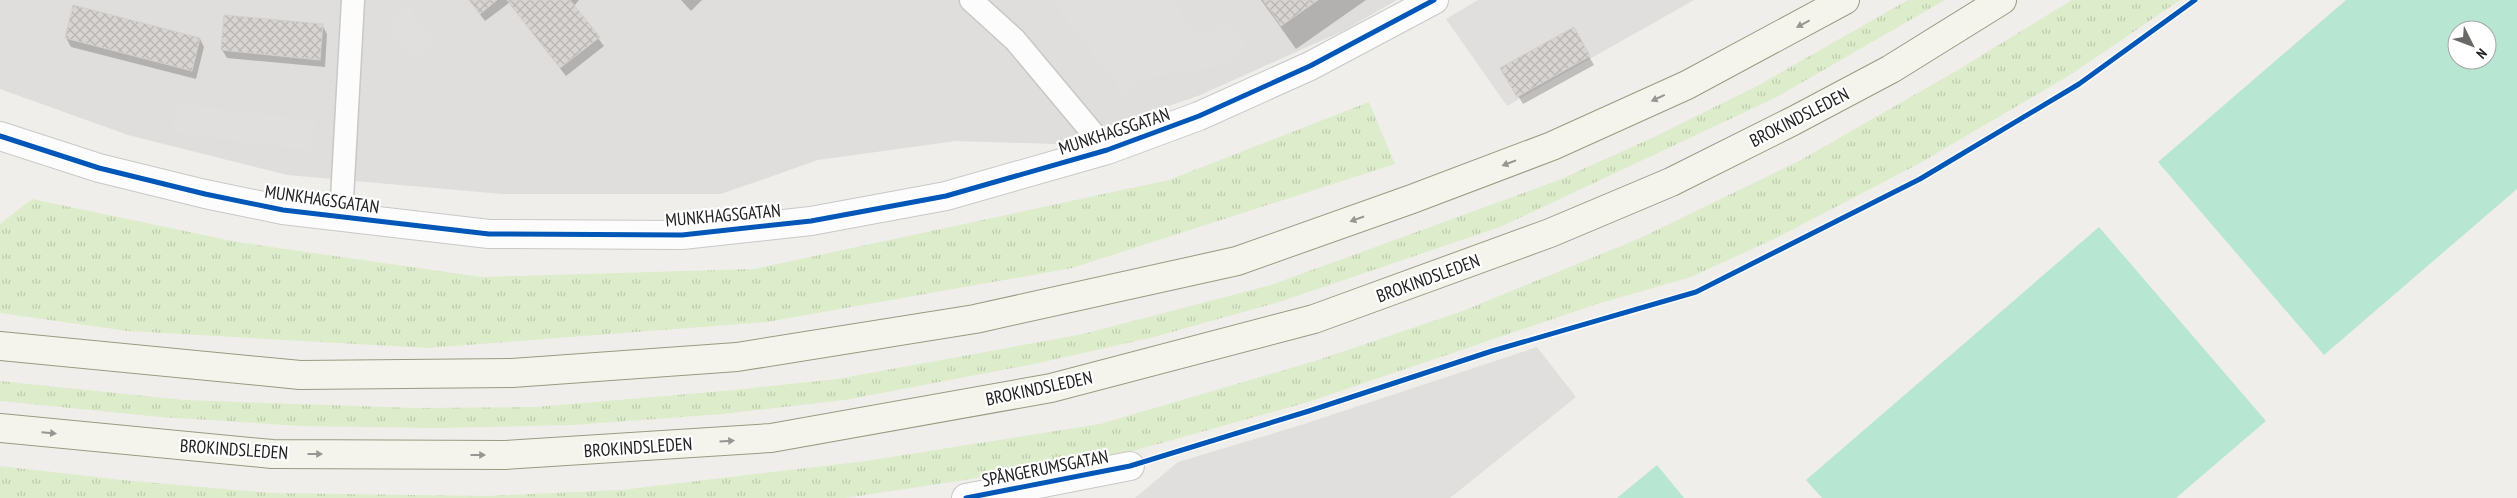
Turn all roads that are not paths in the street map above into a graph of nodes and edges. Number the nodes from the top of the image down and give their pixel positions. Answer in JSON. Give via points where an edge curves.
{"nodes":[{"id":1,"x":353,"y":0,"type":"edge"},
{"id":2,"x":971,"y":0,"type":"edge"},
{"id":3,"x":1845,"y":0,"type":"edge"},
{"id":4,"x":2002,"y":0,"type":"edge"},
{"id":5,"x":1422,"y":3,"type":"edge"},
{"id":6,"x":0,"y":136,"type":"edge"},
{"id":7,"x":1107,"y":150,"type":"junction"},
{"id":8,"x":341,"y":217,"type":"junction"},
{"id":9,"x":0,"y":346,"type":"edge"},
{"id":10,"x":0,"y":428,"type":"edge"},
{"id":11,"x":1130,"y":466,"type":"dead end"},
{"id":12,"x":966,"y":498,"type":"edge"}],
"edges":[{"from":1,"to":8,"type":"lane"},
{"from":2,"to":7,"type":"lane","via":[[1015,40]]},
{"from":3,"to":9,"type":"main road","one_way":true,"via":[[1687,85],[1552,146],[1431,192],[1237,261],[975,319],[737,357],[512,373],[300,375]]},
{"from":10,"to":4,"type":"main road","name":"BROKINDSLEDEN","one_way":true,"via":[[272,454],[505,455],[771,438],[1051,388],[1314,319],[1550,233],[1671,182],[1793,121],[1891,69]]},
{"from":5,"to":7,"type":"street","name":"MUNKHAGSGATAN","via":[[1310,66],[1199,116]]},
{"from":6,"to":8,"type":"street","name":"MUNKHAGSGATAN","via":[[99,168],[195,192],[283,210]]},
{"from":7,"to":8,"type":"street","name":"MUNKHAGSGATAN","via":[[946,196],[811,221],[682,234],[490,234]]},
{"from":11,"to":12,"type":"street","name":"SPÅNGERUMSGATAN"}]}
